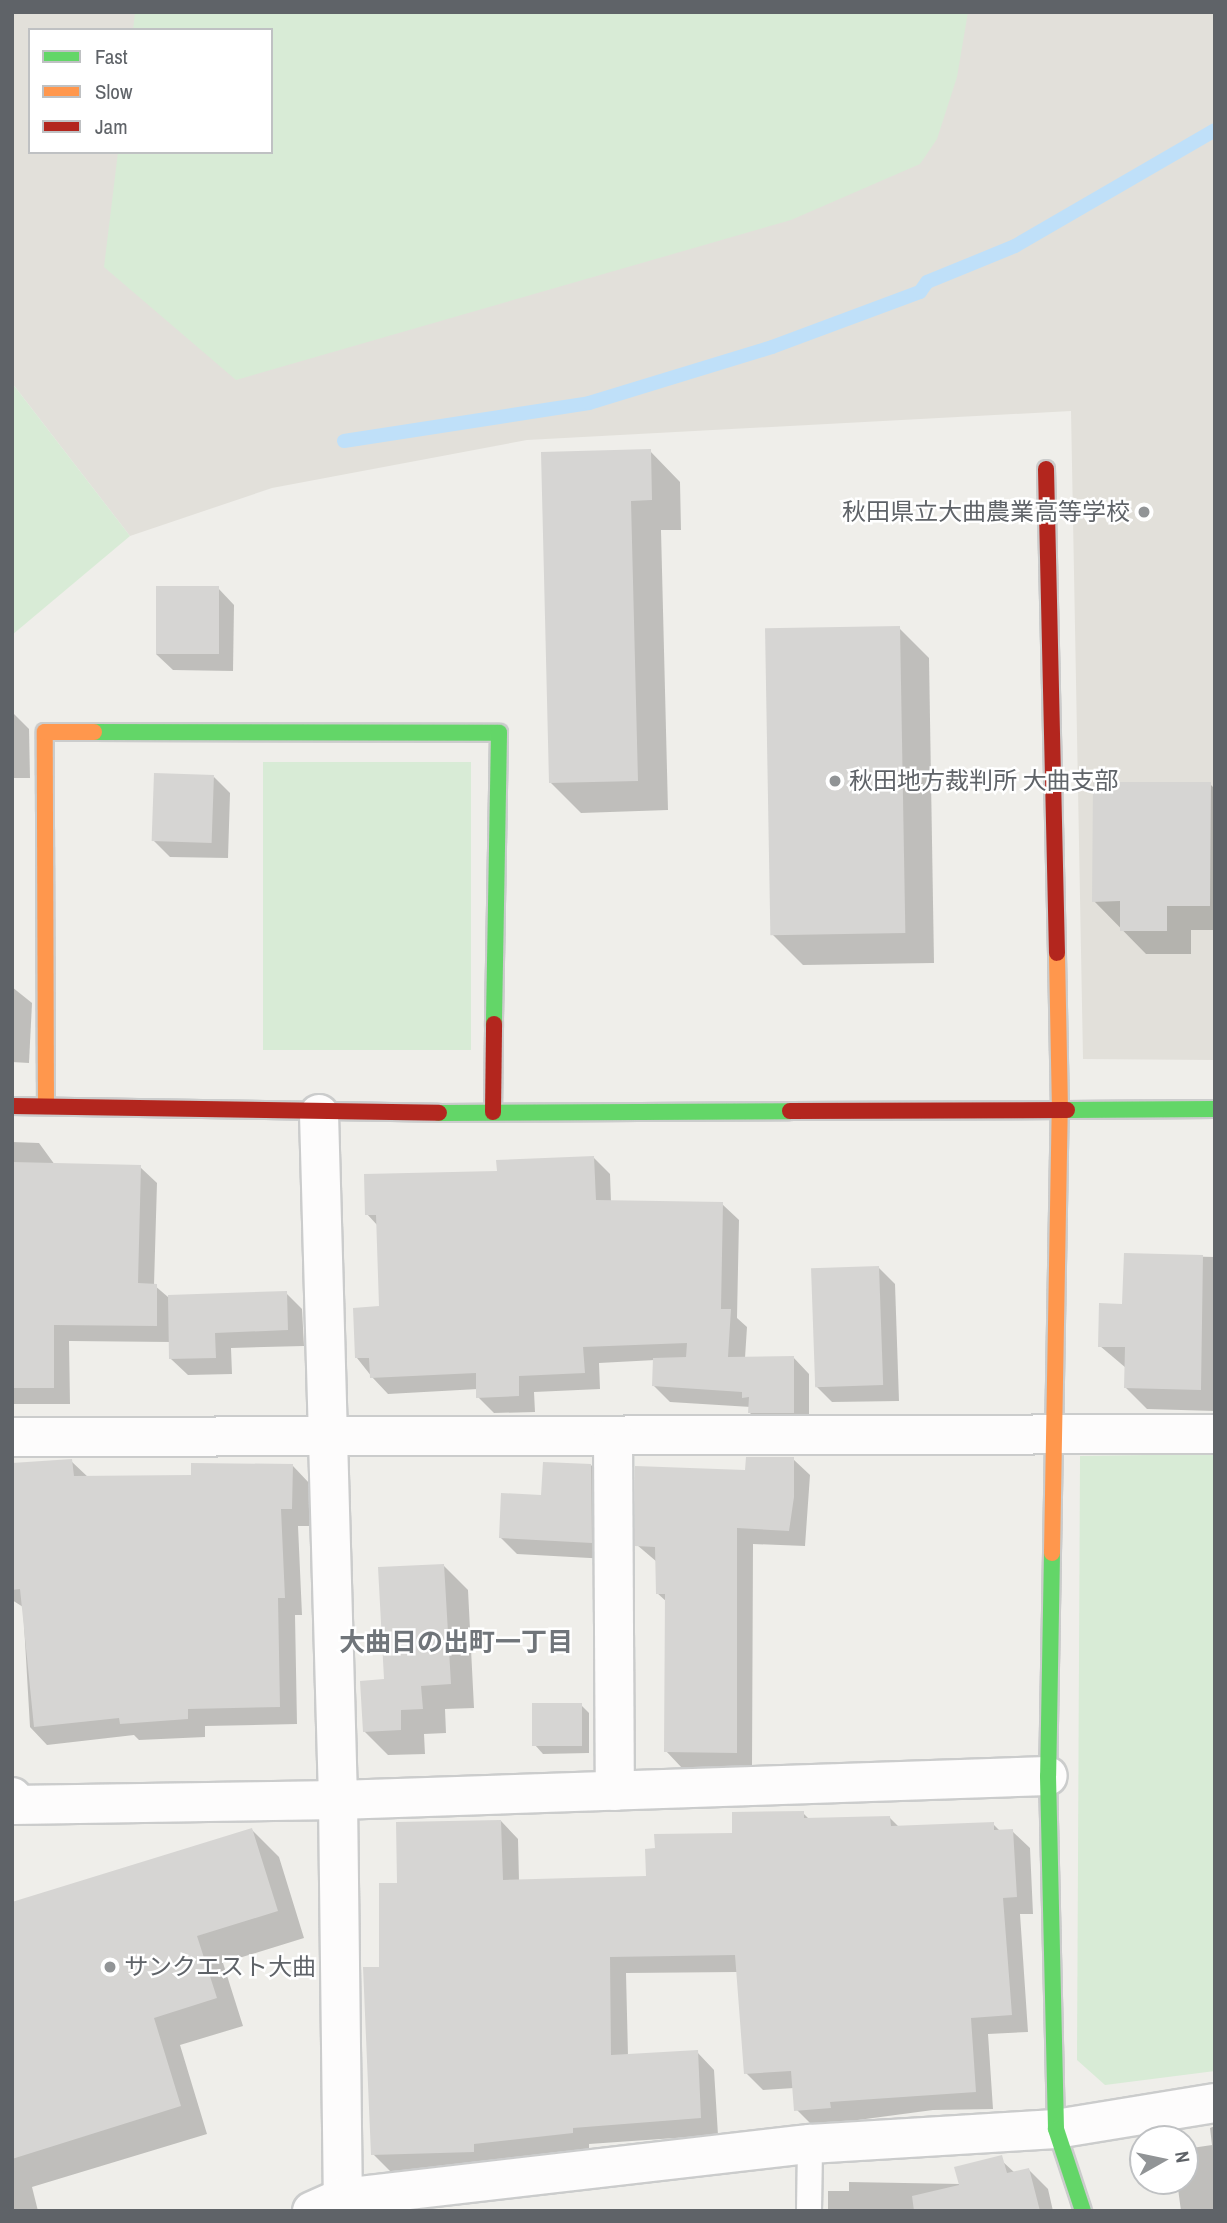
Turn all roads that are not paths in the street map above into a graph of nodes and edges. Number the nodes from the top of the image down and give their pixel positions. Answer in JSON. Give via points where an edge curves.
{"nodes":[{"id":1,"x":1046,"y":469,"type":"dead end"},
{"id":2,"x":12,"y":1106,"type":"edge"},
{"id":3,"x":46,"y":1106,"type":"junction"},
{"id":4,"x":1215,"y":1109,"type":"edge"},
{"id":5,"x":1060,"y":1111,"type":"junction"},
{"id":6,"x":493,"y":1112,"type":"junction"},
{"id":7,"x":319,"y":1114,"type":"junction"},
{"id":8,"x":1215,"y":1434,"type":"edge"},
{"id":9,"x":1054,"y":1435,"type":"junction"},
{"id":10,"x":12,"y":1437,"type":"edge"},
{"id":11,"x":613,"y":1437,"type":"junction"},
{"id":12,"x":328,"y":1438,"type":"junction"},
{"id":13,"x":1048,"y":1776,"type":"junction"},
{"id":14,"x":615,"y":1790,"type":"junction"},
{"id":15,"x":12,"y":1797,"type":"edge"},
{"id":16,"x":338,"y":1800,"type":"junction"},
{"id":17,"x":1215,"y":2103,"type":"edge"},
{"id":18,"x":1056,"y":2129,"type":"junction"},
{"id":19,"x":810,"y":2144,"type":"junction"},
{"id":20,"x":332,"y":2207,"type":"edge"},
{"id":21,"x":808,"y":2211,"type":"edge"},
{"id":22,"x":1083,"y":2211,"type":"edge"}],
"edges":[{"from":1,"to":5,"type":"street"},
{"from":2,"to":3,"type":"street"},
{"from":3,"to":6,"type":"street","via":[[45,732],[499,733]]},
{"from":3,"to":7,"type":"street"},
{"from":4,"to":5,"type":"street"},
{"from":5,"to":6,"type":"street"},
{"from":5,"to":9,"type":"street"},
{"from":6,"to":7,"type":"street"},
{"from":7,"to":12,"type":"street"},
{"from":8,"to":9,"type":"street"},
{"from":9,"to":11,"type":"street"},
{"from":9,"to":13,"type":"street"},
{"from":10,"to":12,"type":"street"},
{"from":11,"to":12,"type":"street"},
{"from":11,"to":14,"type":"street"},
{"from":12,"to":16,"type":"street"},
{"from":13,"to":14,"type":"street"},
{"from":13,"to":18,"type":"street"},
{"from":14,"to":16,"type":"street"},
{"from":15,"to":16,"type":"street","via":[[13,1805]]},
{"from":16,"to":20,"type":"street"},
{"from":17,"to":18,"type":"street"},
{"from":18,"to":19,"type":"street"},
{"from":18,"to":22,"type":"street"},
{"from":19,"to":20,"type":"street"},
{"from":19,"to":21,"type":"lane"}]}
